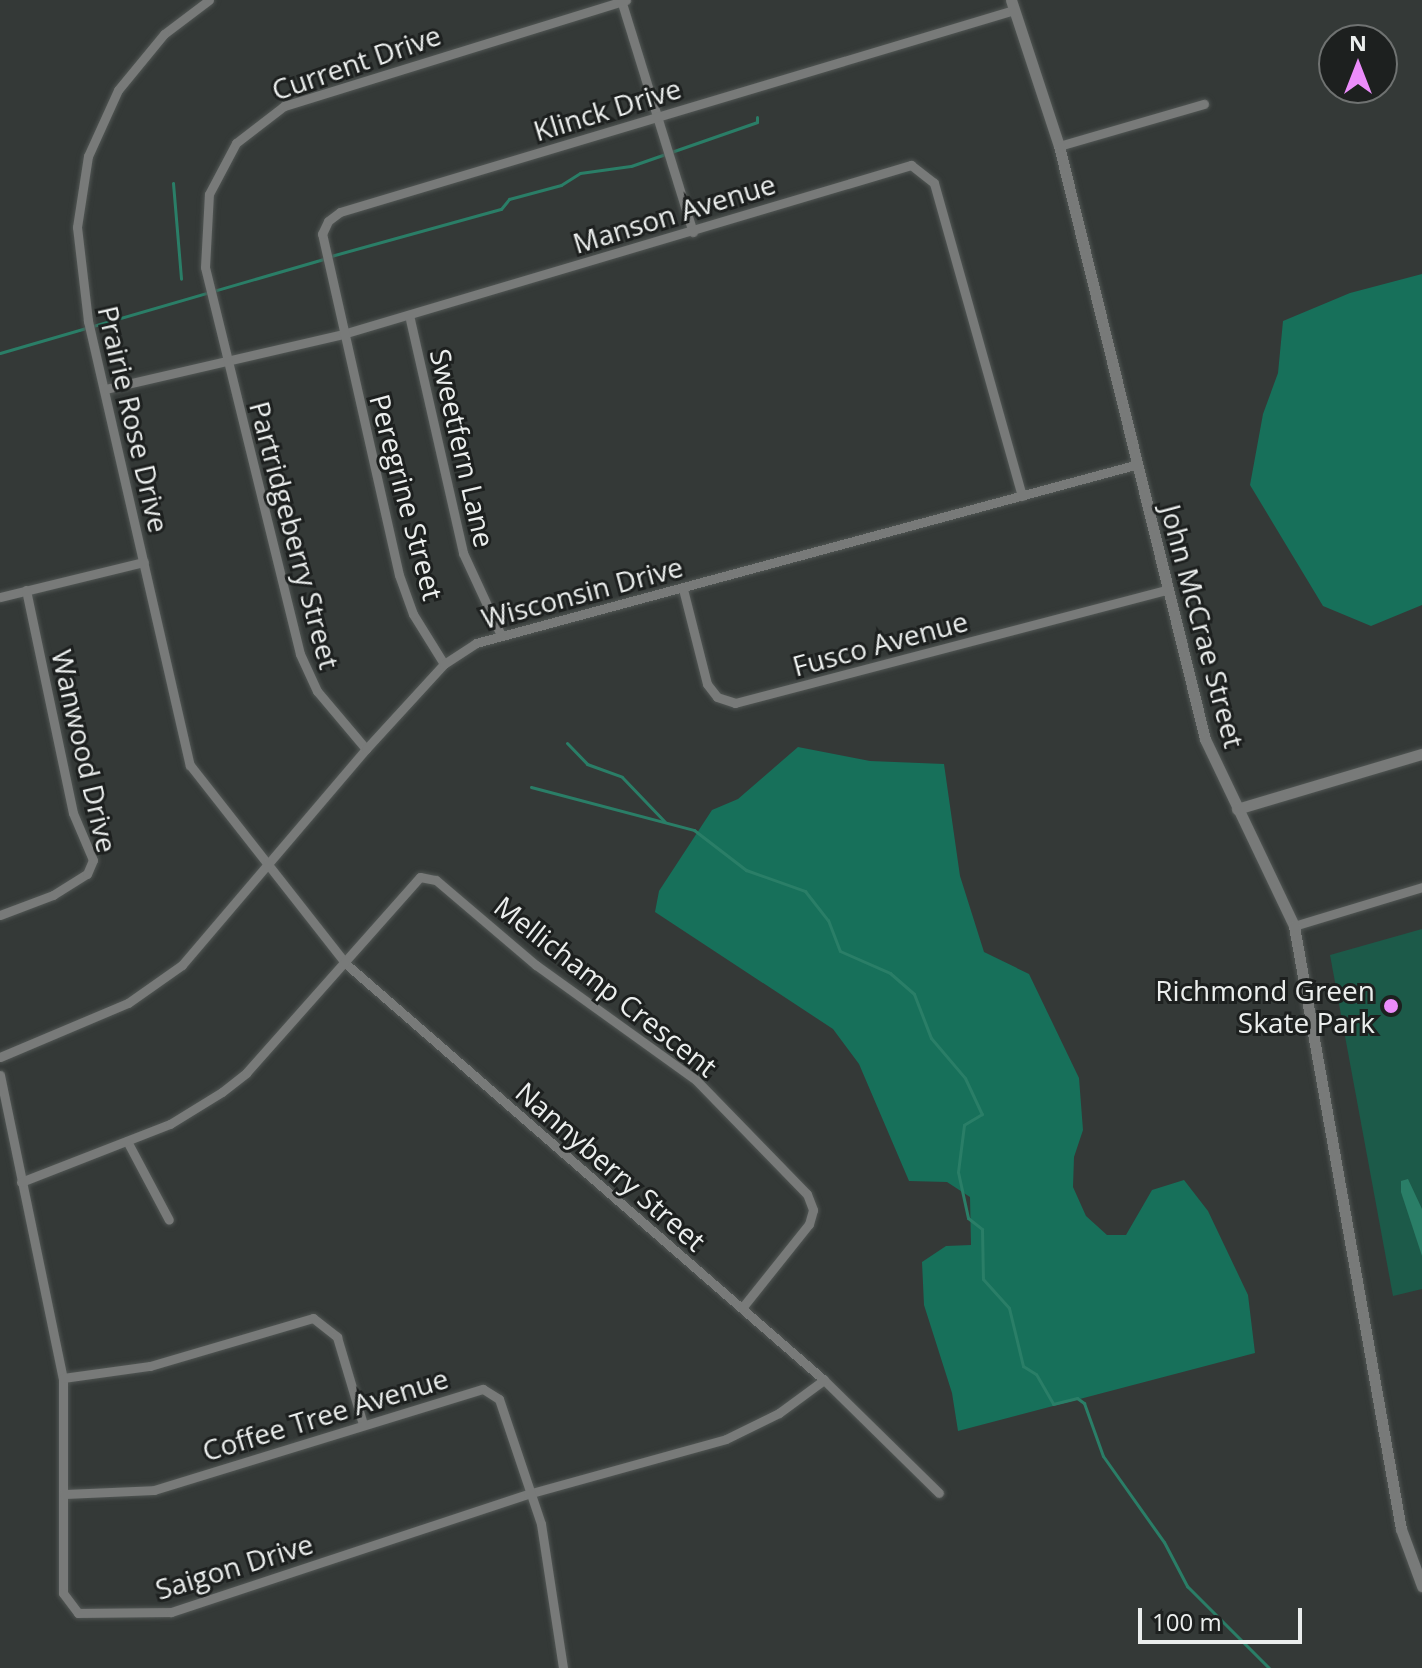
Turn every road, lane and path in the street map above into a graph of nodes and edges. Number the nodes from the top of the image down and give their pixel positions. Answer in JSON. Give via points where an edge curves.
{"nodes":[{"id":1,"x":209,"y":0,"type":"edge"},
{"id":2,"x":623,"y":0,"type":"edge"},
{"id":3,"x":1012,"y":5,"type":"edge"},
{"id":4,"x":1204,"y":104,"type":"dead end"},
{"id":5,"x":659,"y":116,"type":"junction"},
{"id":6,"x":1059,"y":146,"type":"junction"},
{"id":7,"x":693,"y":232,"type":"junction"},
{"id":8,"x":409,"y":315,"type":"junction"},
{"id":9,"x":343,"y":334,"type":"junction"},
{"id":10,"x":226,"y":362,"type":"junction"},
{"id":11,"x":105,"y":389,"type":"junction"},
{"id":12,"x":1135,"y":465,"type":"junction"},
{"id":13,"x":1022,"y":496,"type":"junction"},
{"id":14,"x":144,"y":562,"type":"junction"},
{"id":15,"x":683,"y":589,"type":"junction"},
{"id":16,"x":26,"y":590,"type":"junction"},
{"id":17,"x":1165,"y":590,"type":"junction"},
{"id":18,"x":0,"y":597,"type":"edge"},
{"id":19,"x":500,"y":633,"type":"junction"},
{"id":20,"x":444,"y":664,"type":"junction"},
{"id":21,"x":366,"y":749,"type":"junction"},
{"id":22,"x":1422,"y":754,"type":"edge"},
{"id":23,"x":1237,"y":809,"type":"junction"},
{"id":24,"x":266,"y":862,"type":"junction"},
{"id":25,"x":1422,"y":887,"type":"edge"},
{"id":26,"x":0,"y":915,"type":"edge"},
{"id":27,"x":1294,"y":926,"type":"junction"},
{"id":28,"x":345,"y":963,"type":"junction"},
{"id":29,"x":0,"y":1057,"type":"edge"},
{"id":30,"x":0,"y":1075,"type":"edge"},
{"id":31,"x":127,"y":1141,"type":"junction"},
{"id":32,"x":21,"y":1182,"type":"junction"},
{"id":33,"x":169,"y":1220,"type":"dead end"},
{"id":34,"x":742,"y":1308,"type":"junction"},
{"id":35,"x":63,"y":1378,"type":"junction"},
{"id":36,"x":824,"y":1380,"type":"junction"},
{"id":37,"x":363,"y":1424,"type":"junction"},
{"id":38,"x":939,"y":1493,"type":"dead end"},
{"id":39,"x":64,"y":1494,"type":"junction"},
{"id":40,"x":528,"y":1494,"type":"junction"},
{"id":41,"x":1422,"y":1586,"type":"edge"},
{"id":42,"x":563,"y":1668,"type":"edge"}],
"edges":[{"from":1,"to":11,"type":"street","name":"Prairie Rose Drive","via":[[164,34],[132,70],[106,111],[88,156],[77,252]]},
{"from":2,"to":5,"type":"street"},
{"from":2,"to":10,"type":"street","name":"Current Drive","via":[[303,98],[251,129],[223,160],[205,210],[205,267]]},
{"from":3,"to":5,"type":"street","name":"Klinck Drive"},
{"from":3,"to":6,"type":"street","name":"John McCrae Street"},
{"from":4,"to":6,"type":"street"},
{"from":5,"to":7,"type":"street"},
{"from":5,"to":9,"type":"street","name":"Klinck Drive","via":[[334,216],[322,234]]},
{"from":6,"to":12,"type":"street","name":"John McCrae Street"},
{"from":7,"to":8,"type":"street","name":"Manson Avenue"},
{"from":7,"to":13,"type":"street","name":"Manson Avenue","via":[[899,165],[927,172]]},
{"from":8,"to":9,"type":"street","name":"Manson Avenue"},
{"from":8,"to":19,"type":"street","name":"Sweetfern Lane","via":[[463,553]]},
{"from":9,"to":10,"type":"street","name":"Manson Avenue"},
{"from":9,"to":20,"type":"street","name":"Peregrine Street","via":[[404,594]]},
{"from":10,"to":11,"type":"street","name":"Manson Avenue"},
{"from":10,"to":21,"type":"street","name":"Partridgeberry Street","via":[[304,667],[333,714]]},
{"from":11,"to":14,"type":"street","name":"Prairie Rose Drive"},
{"from":12,"to":13,"type":"street","name":"Wisconsin Drive"},
{"from":12,"to":17,"type":"street","name":"John McCrae Street"},
{"from":13,"to":15,"type":"street","name":"Wisconsin Drive"},
{"from":14,"to":16,"type":"street"},
{"from":14,"to":24,"type":"street","name":"Prairie Rose Drive","via":[[190,765],[211,799]]},
{"from":15,"to":17,"type":"street","name":"Fusco Avenue","via":[[707,684],[717,697],[735,703]]},
{"from":15,"to":19,"type":"street","name":"Wisconsin Drive"},
{"from":16,"to":18,"type":"street"},
{"from":16,"to":26,"type":"street","name":"Wanwood Drive","via":[[71,804],[93,860],[87,874],[53,895]]},
{"from":17,"to":23,"type":"street","name":"John McCrae Street","via":[[1205,739]]},
{"from":19,"to":20,"type":"street","name":"Wisconsin Drive"},
{"from":20,"to":21,"type":"street","name":"Wisconsin Drive"},
{"from":21,"to":24,"type":"street","name":"Wisconsin Drive"},
{"from":22,"to":23,"type":"street"},
{"from":23,"to":27,"type":"street","name":"John McCrae Street"},
{"from":24,"to":28,"type":"street","name":"Nannyberry Street"},
{"from":24,"to":29,"type":"street","name":"Wisconsin Drive","via":[[189,958],[158,984],[111,1011]]},
{"from":25,"to":27,"type":"street"},
{"from":27,"to":41,"type":"street","name":"John McCrae Street","via":[[1401,1529]]},
{"from":28,"to":31,"type":"street","via":[[246,1073],[194,1111]]},
{"from":28,"to":34,"type":"street","name":"Nannyberry Street"},
{"from":28,"to":34,"type":"street","name":"Mellichamp Crescent","via":[[410,885],[420,877],[436,880],[536,965],[696,1080],[812,1205],[809,1224]]},
{"from":30,"to":32,"type":"street","name":"Saigon Drive"},
{"from":31,"to":32,"type":"street"},
{"from":31,"to":33,"type":"street"},
{"from":32,"to":35,"type":"street","name":"Saigon Drive"},
{"from":34,"to":36,"type":"street","name":"Nannyberry Street"},
{"from":35,"to":37,"type":"street","via":[[159,1364],[313,1318],[337,1337]]},
{"from":35,"to":39,"type":"street","name":"Saigon Drive"},
{"from":36,"to":38,"type":"street","name":"Nannyberry Street"},
{"from":36,"to":40,"type":"street","name":"Saigon Drive","via":[[779,1413],[726,1439]]},
{"from":37,"to":39,"type":"street","name":"Coffee Tree Avenue","via":[[154,1490]]},
{"from":37,"to":40,"type":"street","name":"Coffee Tree Avenue","via":[[483,1389],[499,1399]]},
{"from":39,"to":40,"type":"street","name":"Saigon Drive","via":[[66,1603],[82,1614],[132,1615],[194,1605]]},
{"from":40,"to":42,"type":"street","name":"Coffee Tree Avenue","via":[[541,1524]]}]}
